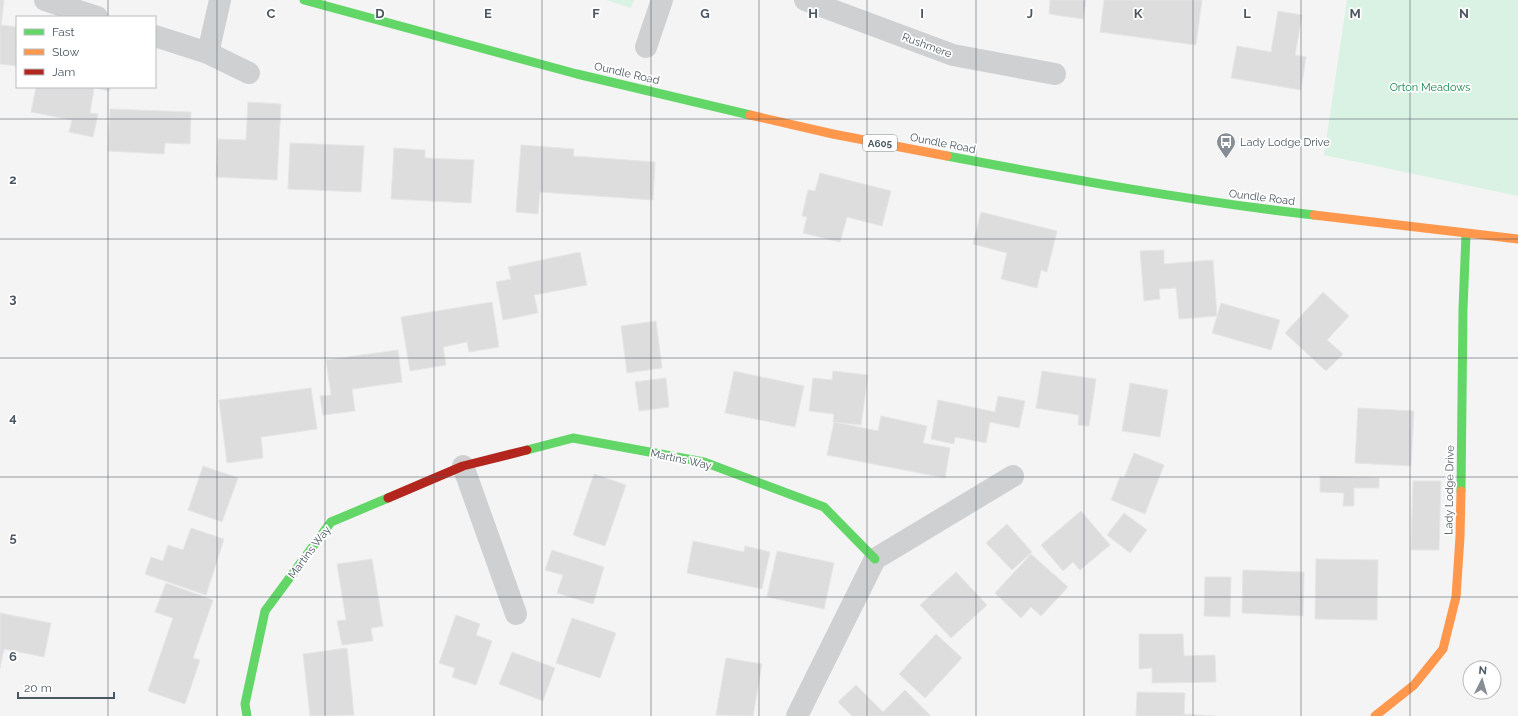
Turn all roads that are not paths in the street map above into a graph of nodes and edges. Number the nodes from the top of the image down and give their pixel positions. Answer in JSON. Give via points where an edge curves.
{"nodes":[{"id":1,"x":45,"y":0,"type":"edge"},
{"id":2,"x":220,"y":0,"type":"edge"},
{"id":3,"x":304,"y":0,"type":"edge"},
{"id":4,"x":662,"y":0,"type":"edge"},
{"id":5,"x":805,"y":0,"type":"edge"},
{"id":6,"x":94,"y":16,"type":"edge"},
{"id":7,"x":156,"y":36,"type":"edge"},
{"id":8,"x":646,"y":47,"type":"dead end"},
{"id":9,"x":208,"y":53,"type":"junction"},
{"id":10,"x":248,"y":73,"type":"dead end"},
{"id":11,"x":1055,"y":74,"type":"dead end"},
{"id":12,"x":1466,"y":234,"type":"junction"},
{"id":13,"x":1518,"y":239,"type":"edge"},
{"id":14,"x":463,"y":466,"type":"junction"},
{"id":15,"x":1013,"y":476,"type":"dead end"},
{"id":16,"x":875,"y":559,"type":"junction"},
{"id":17,"x":516,"y":614,"type":"dead end"},
{"id":18,"x":247,"y":716,"type":"edge"},
{"id":19,"x":797,"y":716,"type":"edge"},
{"id":20,"x":1375,"y":716,"type":"edge"}],
"edges":[{"from":1,"to":6,"type":"street"},
{"from":2,"to":9,"type":"street"},
{"from":3,"to":12,"type":"street","name":"Oundle Road","number":"A605","via":[[577,74],[832,134],[1011,168],[1242,207]]},
{"from":4,"to":8,"type":"street"},
{"from":5,"to":11,"type":"street","name":"Rushmere","via":[[953,54]]},
{"from":7,"to":9,"type":"street"},
{"from":9,"to":10,"type":"street"},
{"from":12,"to":13,"type":"street","name":"Oundle Road","number":"A605"},
{"from":12,"to":20,"type":"street","name":"Lady Lodge Drive","via":[[1460,537],[1456,597],[1443,649],[1414,686]]},
{"from":14,"to":16,"type":"street","name":"Martins Way","via":[[573,438],[704,462],[824,507]]},
{"from":14,"to":17,"type":"street"},
{"from":14,"to":18,"type":"street","name":"Martins Way","via":[[331,522],[265,611],[245,704]]},
{"from":15,"to":16,"type":"street"},
{"from":16,"to":19,"type":"street"}]}
